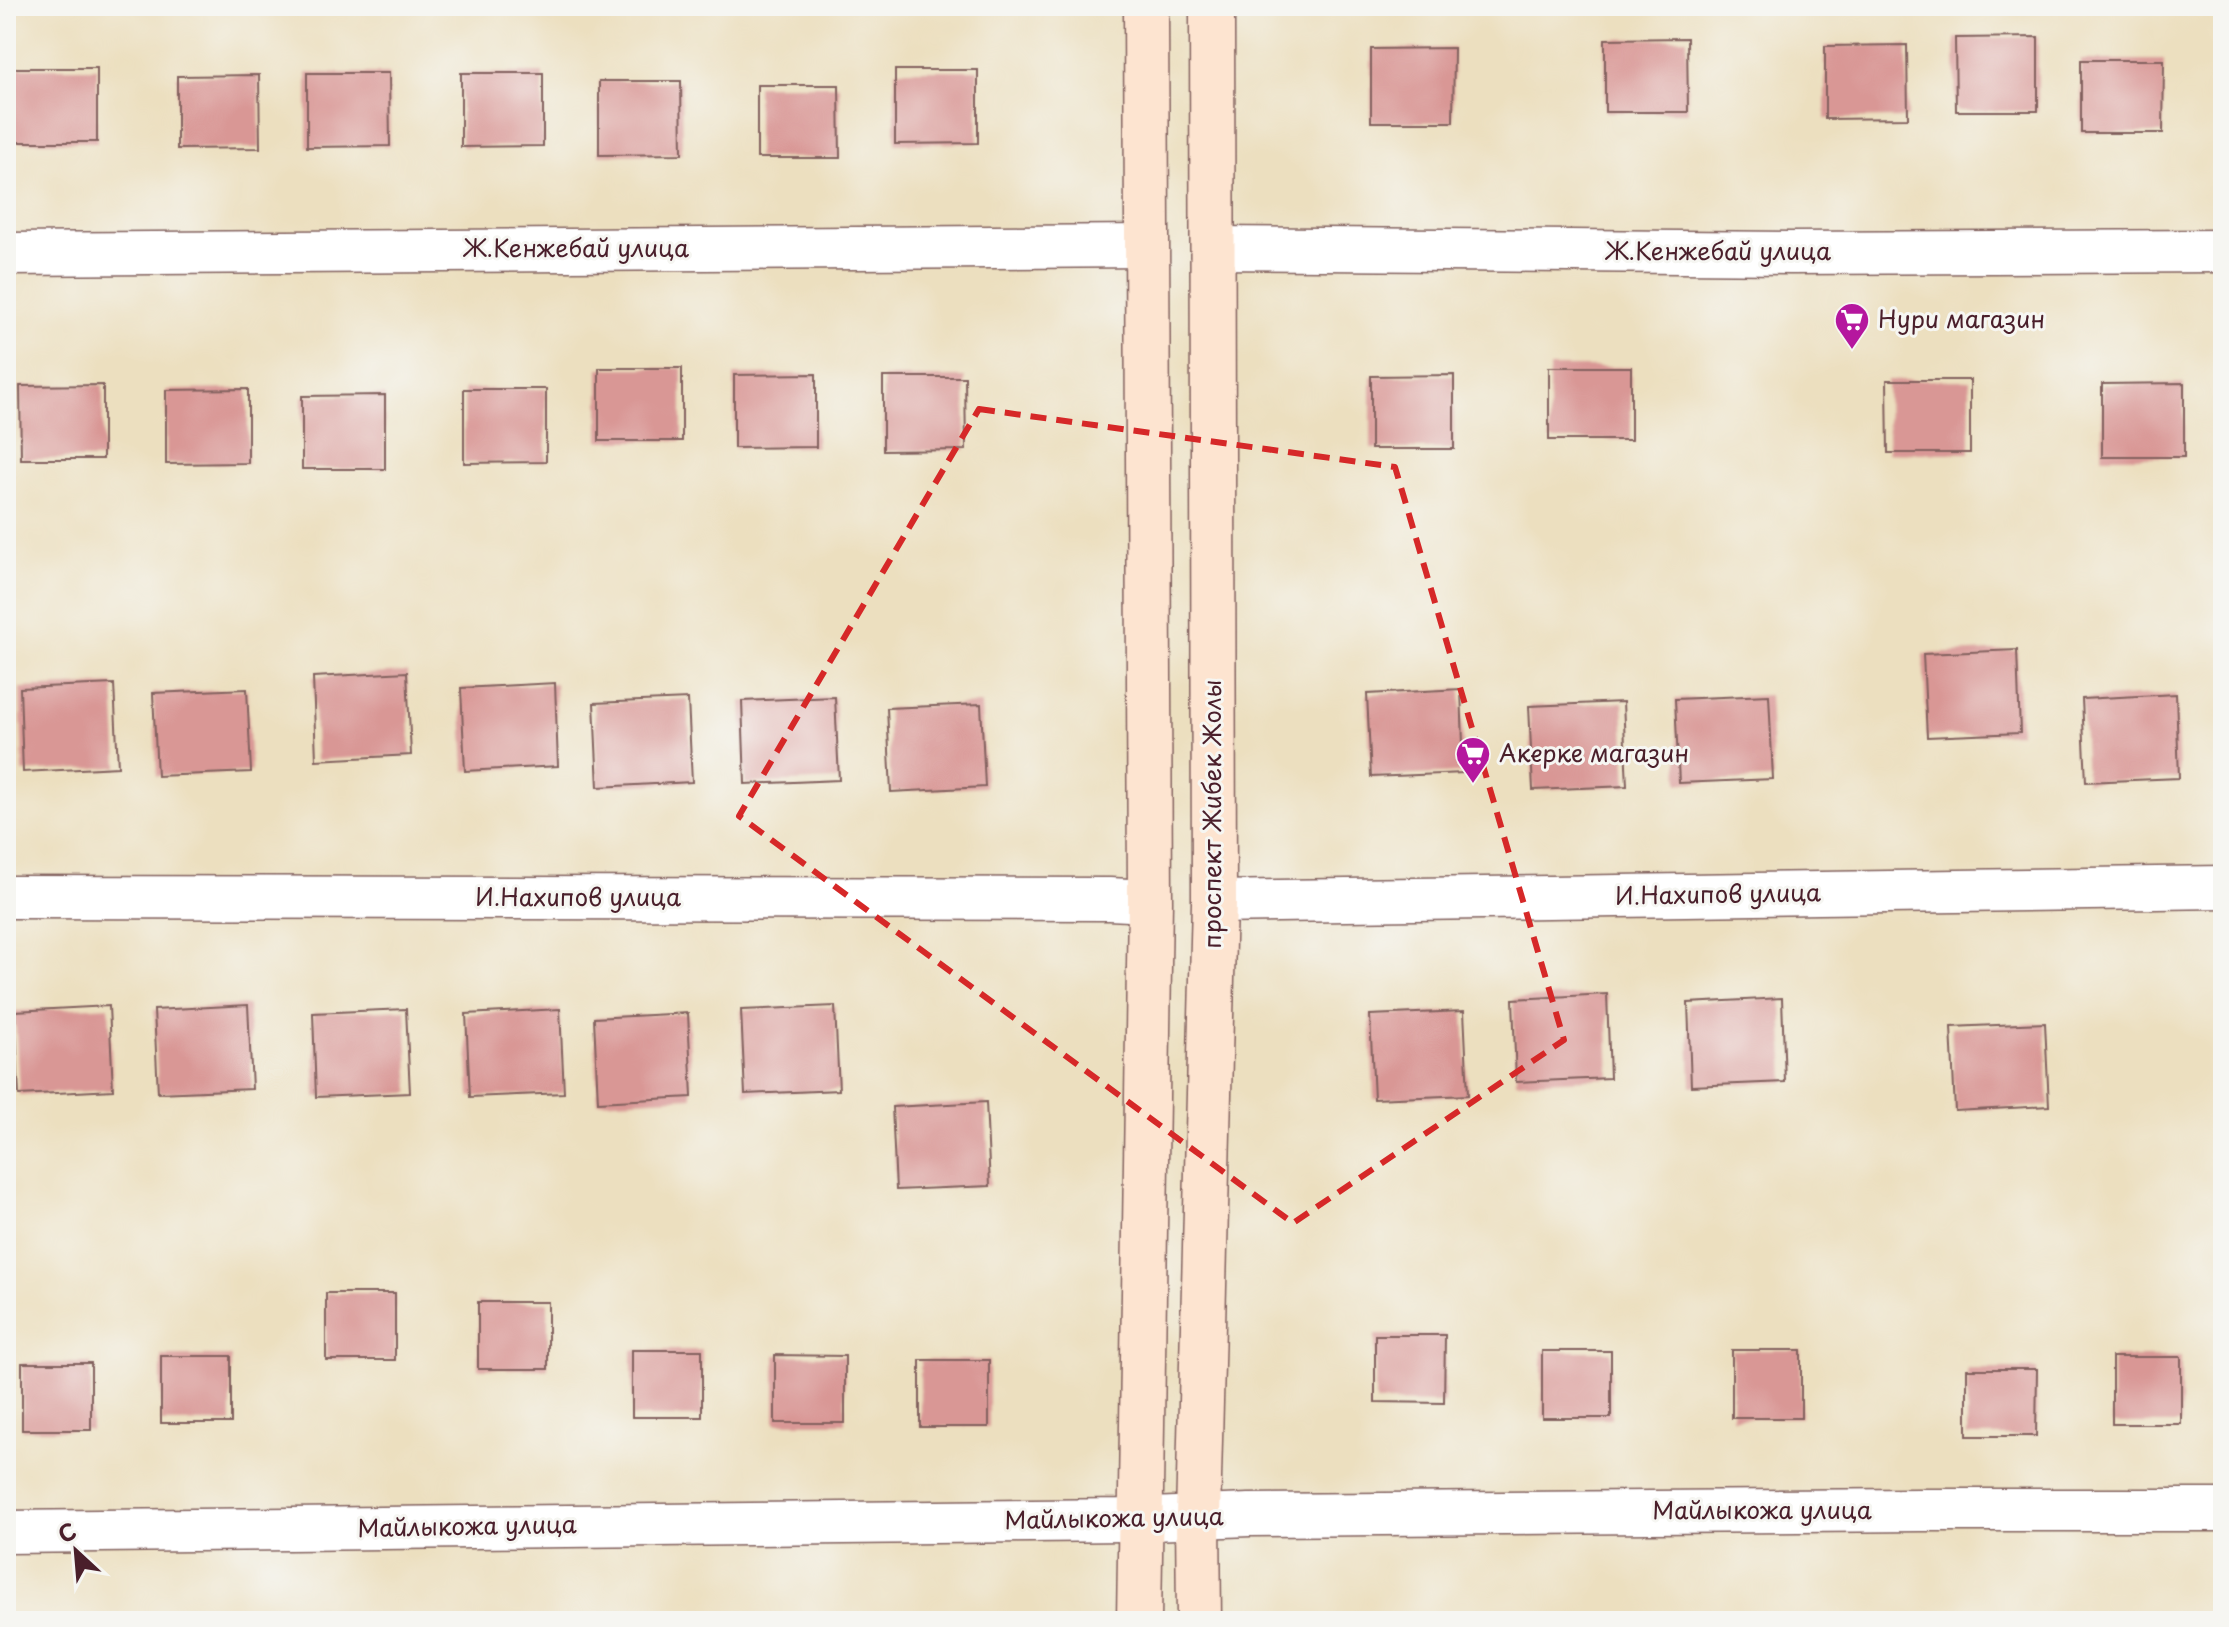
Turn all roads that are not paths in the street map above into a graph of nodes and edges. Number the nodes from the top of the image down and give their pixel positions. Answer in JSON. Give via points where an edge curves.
{"nodes":[{"id":1,"x":1146,"y":6,"type":"edge"},
{"id":2,"x":1212,"y":6,"type":"edge"},
{"id":3,"x":1147,"y":246,"type":"junction"},
{"id":4,"x":1213,"y":248,"type":"junction"},
{"id":5,"x":2223,"y":251,"type":"edge"},
{"id":6,"x":6,"y":254,"type":"edge"},
{"id":7,"x":2223,"y":887,"type":"edge"},
{"id":8,"x":6,"y":897,"type":"edge"},
{"id":9,"x":1150,"y":901,"type":"junction"},
{"id":10,"x":1214,"y":902,"type":"junction"},
{"id":11,"x":2223,"y":1510,"type":"edge"},
{"id":12,"x":1198,"y":1517,"type":"junction"},
{"id":13,"x":1141,"y":1519,"type":"junction"},
{"id":14,"x":6,"y":1532,"type":"edge"},
{"id":15,"x":1139,"y":1621,"type":"edge"},
{"id":16,"x":1199,"y":1621,"type":"edge"}],
"edges":[{"from":1,"to":3,"type":"street"},
{"from":2,"to":4,"type":"street","name":"проспект Жибек Жолы"},
{"from":3,"to":6,"type":"street","name":"Ж.Кенжебай улица"},
{"from":3,"to":9,"type":"street"},
{"from":4,"to":5,"type":"street","name":"Ж.Кенжебай улица"},
{"from":4,"to":10,"type":"street","name":"проспект Жибек Жолы"},
{"from":7,"to":10,"type":"street","name":"И.Нахипов улица"},
{"from":8,"to":9,"type":"street","name":"И.Нахипов улица"},
{"from":9,"to":13,"type":"street"},
{"from":10,"to":12,"type":"street","name":"проспект Жибек Жолы"},
{"from":11,"to":12,"type":"street","name":"Майлыкожа улица"},
{"from":12,"to":13,"type":"street","name":"Майлыкожа улица"},
{"from":12,"to":16,"type":"street","name":"проспект Жибек Жолы"},
{"from":13,"to":14,"type":"street","name":"Майлыкожа улица"},
{"from":13,"to":15,"type":"street"}]}
